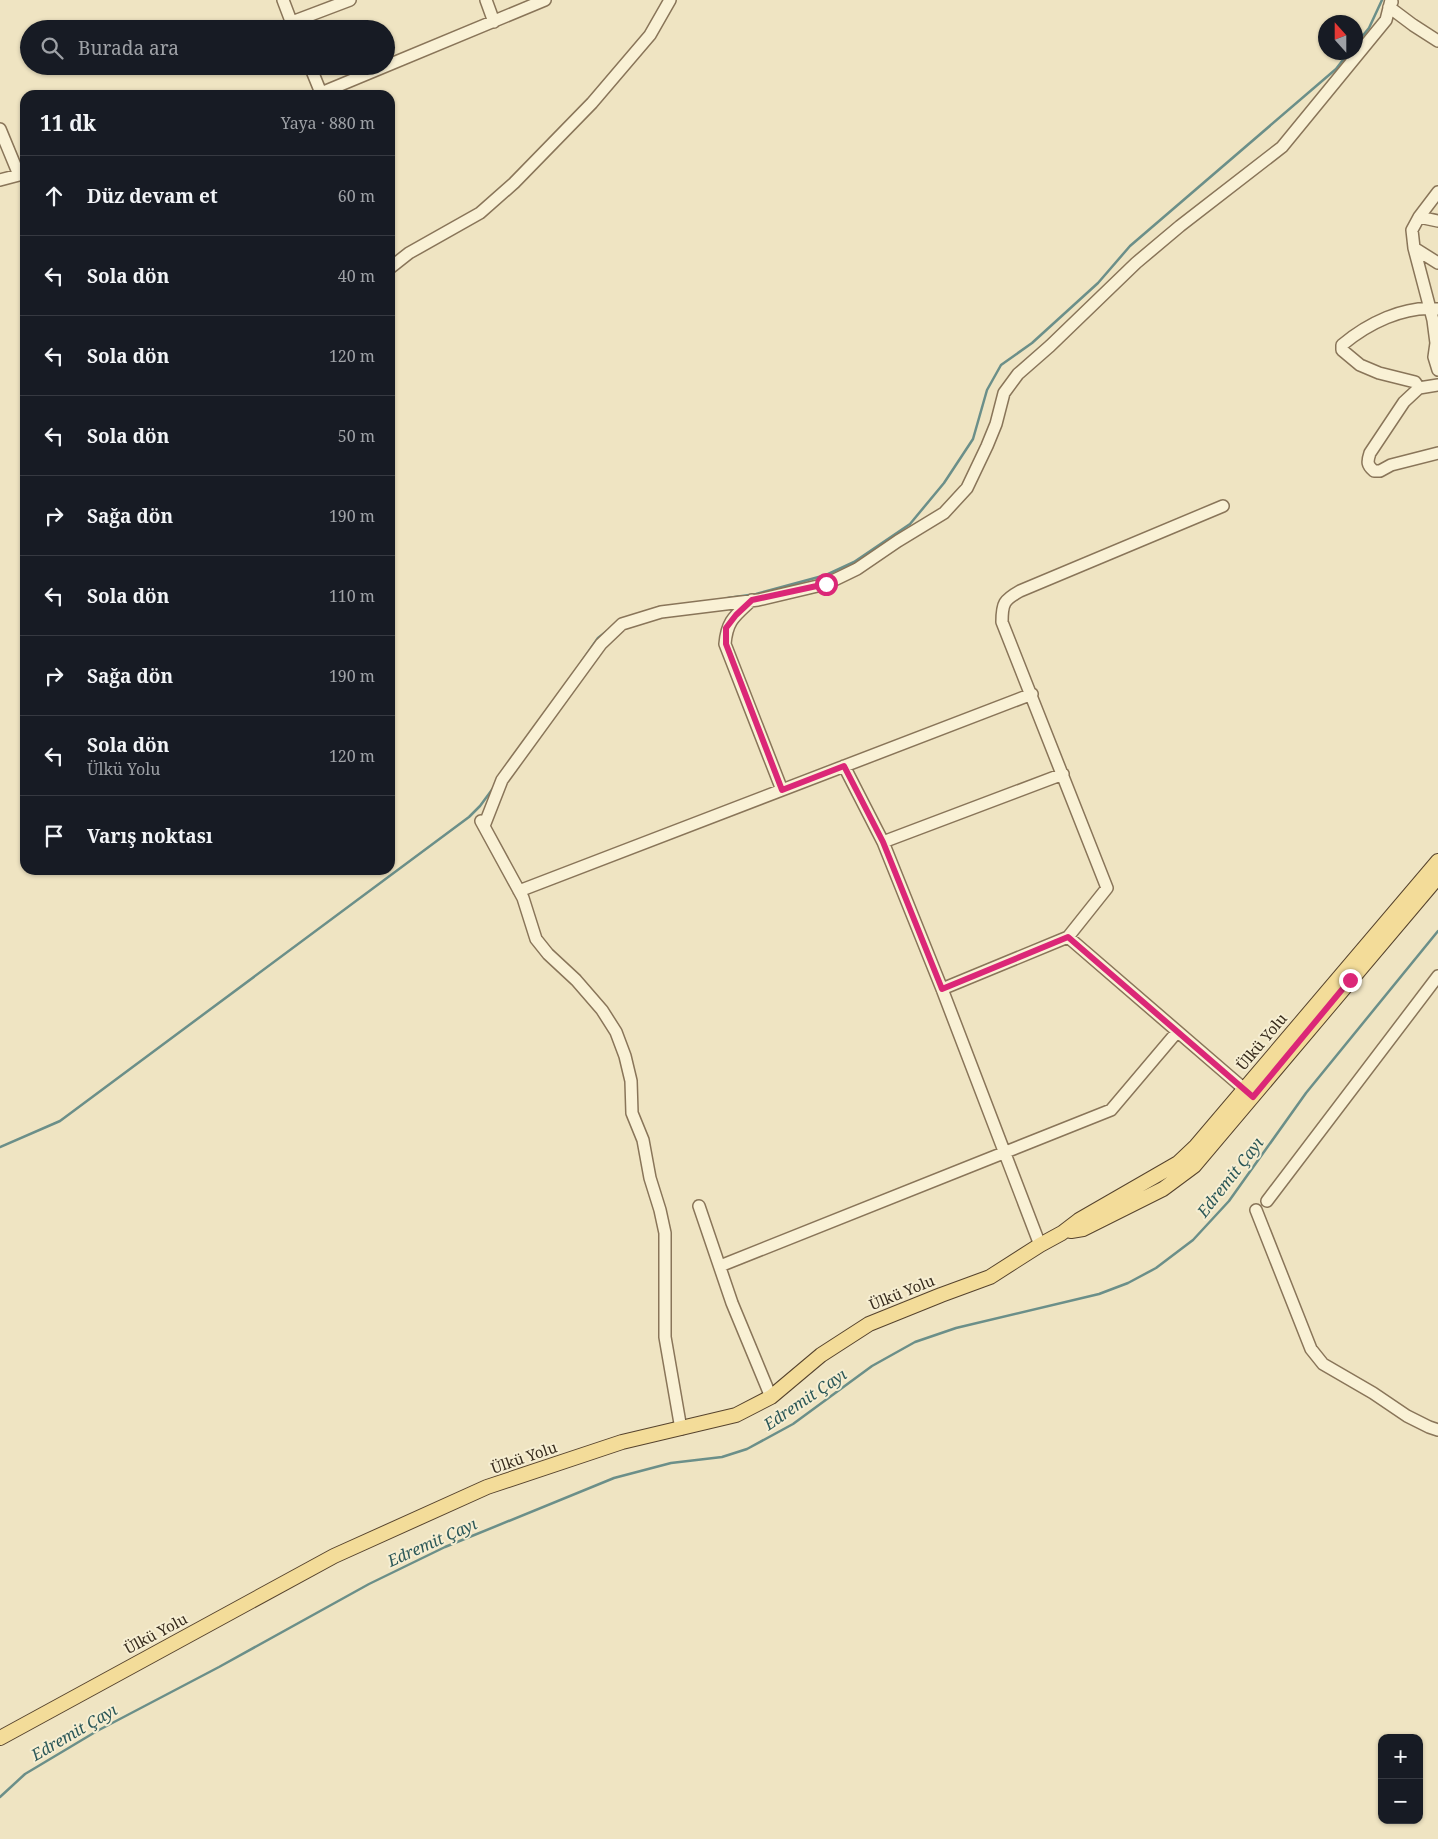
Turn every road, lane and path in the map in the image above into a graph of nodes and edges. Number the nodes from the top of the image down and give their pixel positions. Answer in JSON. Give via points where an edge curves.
{"nodes":[{"id":1,"x":283,"y":0,"type":"edge"},
{"id":2,"x":350,"y":0,"type":"edge"},
{"id":3,"x":486,"y":0,"type":"edge"},
{"id":4,"x":545,"y":0,"type":"edge"},
{"id":5,"x":670,"y":0,"type":"edge"},
{"id":6,"x":1391,"y":2,"type":"edge"},
{"id":7,"x":291,"y":20,"type":"edge"},
{"id":8,"x":304,"y":20,"type":"edge"},
{"id":9,"x":494,"y":22,"type":"junction"},
{"id":10,"x":1438,"y":41,"type":"edge"},
{"id":11,"x":395,"y":62,"type":"edge"},
{"id":12,"x":314,"y":75,"type":"edge"},
{"id":13,"x":364,"y":75,"type":"edge"},
{"id":14,"x":320,"y":90,"type":"edge"},
{"id":15,"x":328,"y":90,"type":"edge"},
{"id":16,"x":0,"y":129,"type":"edge"},
{"id":17,"x":0,"y":180,"type":"edge"},
{"id":18,"x":1438,"y":192,"type":"edge"},
{"id":19,"x":1419,"y":217,"type":"junction"},
{"id":20,"x":1438,"y":221,"type":"edge"},
{"id":21,"x":1414,"y":248,"type":"junction"},
{"id":22,"x":1438,"y":263,"type":"edge"},
{"id":23,"x":395,"y":264,"type":"edge"},
{"id":24,"x":1434,"y":309,"type":"edge"},
{"id":25,"x":1438,"y":370,"type":"edge"},
{"id":26,"x":1438,"y":385,"type":"edge"},
{"id":27,"x":1419,"y":388,"type":"junction"},
{"id":28,"x":1438,"y":453,"type":"edge"},
{"id":29,"x":1223,"y":506,"type":"dead end"},
{"id":30,"x":752,"y":600,"type":"junction"},
{"id":31,"x":1032,"y":694,"type":"junction"},
{"id":32,"x":844,"y":766,"type":"junction"},
{"id":33,"x":1063,"y":774,"type":"junction"},
{"id":34,"x":782,"y":790,"type":"junction"},
{"id":35,"x":883,"y":842,"type":"junction"},
{"id":36,"x":1438,"y":861,"type":"edge"},
{"id":37,"x":1438,"y":877,"type":"edge"},
{"id":38,"x":519,"y":891,"type":"junction"},
{"id":39,"x":1068,"y":937,"type":"junction"},
{"id":40,"x":1438,"y":976,"type":"edge"},
{"id":41,"x":942,"y":989,"type":"junction"},
{"id":42,"x":1177,"y":1032,"type":"junction"},
{"id":43,"x":1249,"y":1093,"type":"junction"},
{"id":44,"x":1004,"y":1153,"type":"junction"},
{"id":45,"x":1267,"y":1201,"type":"dead end"},
{"id":46,"x":699,"y":1206,"type":"dead end"},
{"id":47,"x":1256,"y":1210,"type":"dead end"},
{"id":48,"x":1040,"y":1245,"type":"junction"},
{"id":49,"x":720,"y":1266,"type":"junction"},
{"id":50,"x":772,"y":1397,"type":"junction"},
{"id":51,"x":681,"y":1429,"type":"junction"},
{"id":52,"x":1438,"y":1430,"type":"edge"},
{"id":53,"x":0,"y":1738,"type":"edge"}],
"edges":[{"from":1,"to":7,"type":"street"},
{"from":2,"to":8,"type":"street"},
{"from":3,"to":9,"type":"street"},
{"from":4,"to":9,"type":"street"},
{"from":5,"to":23,"type":"street","via":[[650,36],[592,103],[514,183],[480,213]]},
{"from":6,"to":10,"type":"street"},
{"from":6,"to":30,"type":"street","via":[[1386,20],[1282,147],[1136,263],[1018,374],[1004,393],[996,424],[966,488],[944,513],[857,569],[826,584]]},
{"from":9,"to":11,"type":"street"},
{"from":12,"to":14,"type":"street"},
{"from":13,"to":15,"type":"street"},
{"from":16,"to":17,"type":"street","via":[[19,175]]},
{"from":18,"to":19,"type":"street"},
{"from":19,"to":20,"type":"street"},
{"from":19,"to":21,"type":"street","via":[[1412,230]]},
{"from":21,"to":22,"type":"street"},
{"from":21,"to":24,"type":"street"},
{"from":24,"to":25,"type":"street","via":[[1434,356]]},
{"from":24,"to":27,"type":"street","via":[[1394,315],[1342,345],[1342,350],[1360,365],[1415,382]]},
{"from":26,"to":27,"type":"street"},
{"from":27,"to":28,"type":"street","via":[[1390,421],[1367,461],[1374,471],[1380,471]]},
{"from":29,"to":31,"type":"street","via":[[1008,598],[1002,606],[1002,622]]},
{"from":30,"to":34,"type":"street","via":[[726,628],[726,644]]},
{"from":30,"to":38,"type":"street","via":[[661,612],[622,624],[601,644],[502,780],[483,823]]},
{"from":31,"to":32,"type":"street"},
{"from":31,"to":33,"type":"street"},
{"from":32,"to":34,"type":"street"},
{"from":32,"to":35,"type":"street"},
{"from":33,"to":35,"type":"street"},
{"from":33,"to":39,"type":"street","via":[[1108,888]]},
{"from":34,"to":38,"type":"street"},
{"from":35,"to":41,"type":"street"},
{"from":36,"to":43,"type":"main road","name":"Ülkü Yolu"},
{"from":37,"to":43,"type":"main road","name":"Ülkü Yolu"},
{"from":38,"to":51,"type":"street","via":[[536,939],[602,1010],[616,1032],[625,1056],[631,1081],[632,1113],[665,1233],[665,1337]]},
{"from":39,"to":41,"type":"street"},
{"from":39,"to":42,"type":"street"},
{"from":40,"to":45,"type":"street"},
{"from":41,"to":44,"type":"street"},
{"from":42,"to":43,"type":"street"},
{"from":42,"to":44,"type":"street","via":[[1111,1110]]},
{"from":43,"to":48,"type":"main road","name":"Ülkü Yolu","via":[[1194,1166],[1179,1179],[1083,1229],[1062,1233]]},
{"from":44,"to":48,"type":"street"},
{"from":44,"to":49,"type":"street"},
{"from":46,"to":49,"type":"street"},
{"from":47,"to":52,"type":"street","via":[[1311,1349],[1323,1364],[1407,1416]]},
{"from":48,"to":50,"type":"main road","name":"Ülkü Yolu","via":[[990,1277],[869,1324],[821,1355]]},
{"from":49,"to":50,"type":"street","via":[[732,1304]]},
{"from":50,"to":51,"type":"main road","name":"Ülkü Yolu","via":[[736,1415]]},
{"from":51,"to":53,"type":"main road","name":"Ülkü Yolu","via":[[622,1442],[486,1487],[343,1552]]}]}
